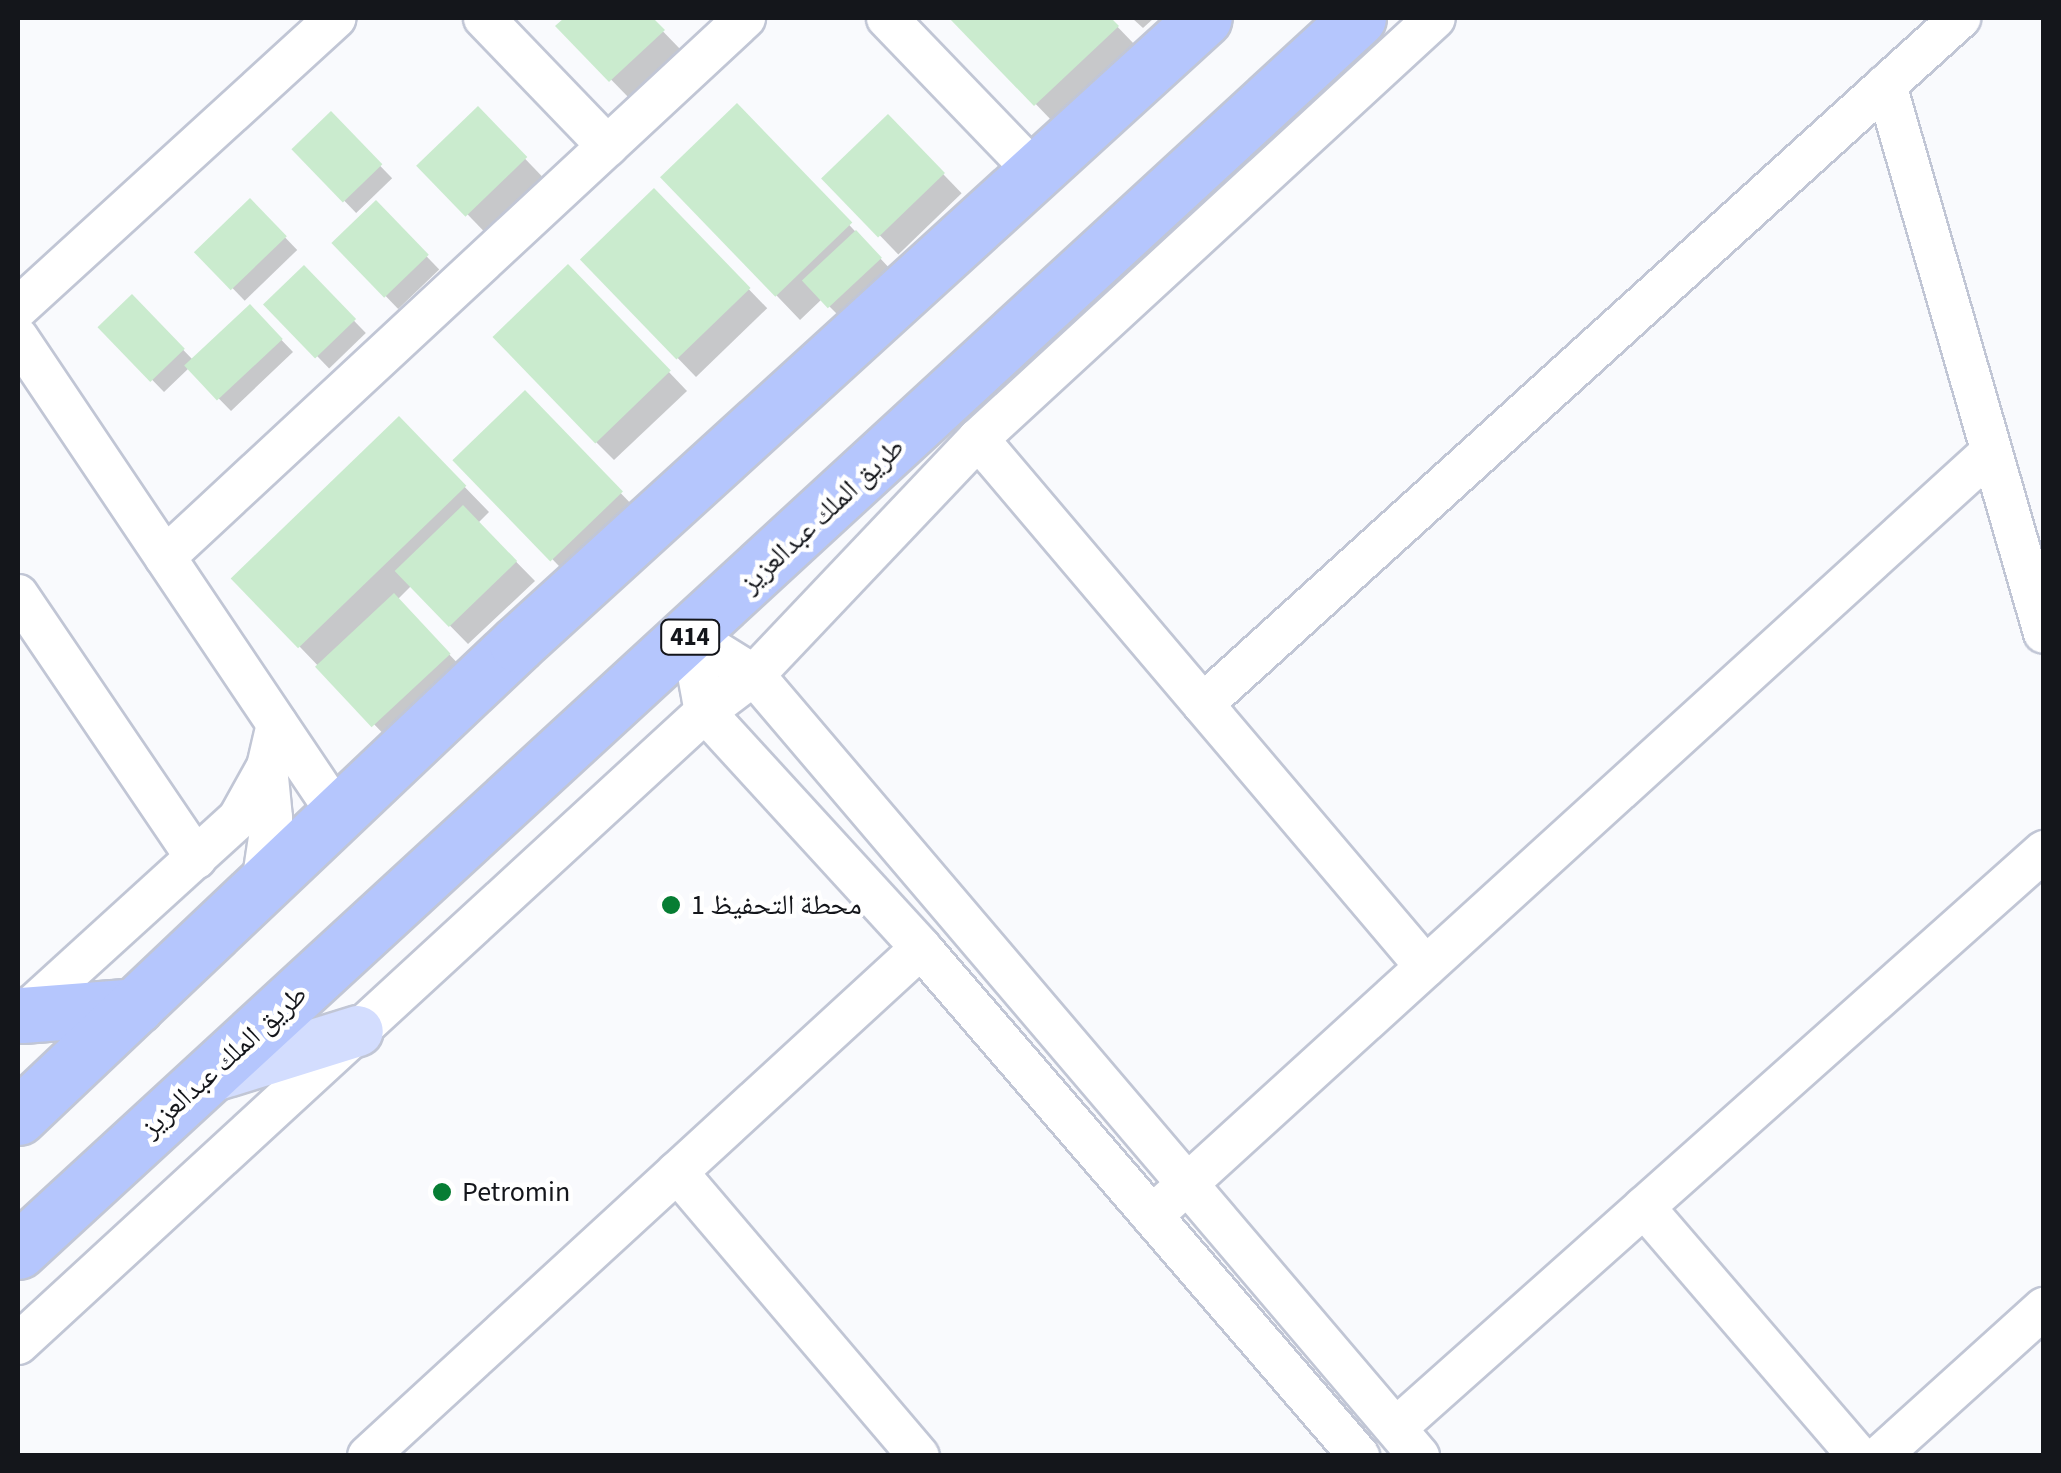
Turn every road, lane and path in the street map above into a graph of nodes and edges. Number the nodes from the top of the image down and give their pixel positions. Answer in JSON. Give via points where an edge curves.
{"nodes":[{"id":1,"x":336,"y":18,"type":"edge"},
{"id":2,"x":484,"y":18,"type":"edge"},
{"id":3,"x":745,"y":18,"type":"edge"},
{"id":4,"x":887,"y":18,"type":"edge"},
{"id":5,"x":1204,"y":18,"type":"edge"},
{"id":6,"x":1358,"y":18,"type":"edge"},
{"id":7,"x":1435,"y":18,"type":"edge"},
{"id":8,"x":1960,"y":18,"type":"edge"},
{"id":9,"x":1886,"y":85,"type":"junction"},
{"id":10,"x":607,"y":146,"type":"junction"},
{"id":11,"x":1035,"y":172,"type":"junction"},
{"id":12,"x":18,"y":308,"type":"edge"},
{"id":13,"x":18,"y":338,"type":"edge"},
{"id":14,"x":978,"y":439,"type":"junction"},
{"id":15,"x":1992,"y":452,"type":"junction"},
{"id":16,"x":165,"y":557,"type":"junction"},
{"id":17,"x":18,"y":595,"type":"edge"},
{"id":18,"x":2044,"y":633,"type":"edge"},
{"id":19,"x":691,"y":636,"type":"junction"},
{"id":20,"x":754,"y":676,"type":"junction"},
{"id":21,"x":1203,"y":704,"type":"junction"},
{"id":22,"x":706,"y":712,"type":"junction"},
{"id":23,"x":277,"y":724,"type":"junction"},
{"id":24,"x":267,"y":766,"type":"junction"},
{"id":25,"x":337,"y":813,"type":"junction"},
{"id":26,"x":2044,"y":851,"type":"edge"},
{"id":27,"x":196,"y":858,"type":"junction"},
{"id":28,"x":262,"y":884,"type":"junction"},
{"id":29,"x":921,"y":948,"type":"junction"},
{"id":30,"x":1426,"y":967,"type":"junction"},
{"id":31,"x":136,"y":1006,"type":"junction"},
{"id":32,"x":20,"y":1017,"type":"edge"},
{"id":33,"x":358,"y":1031,"type":"junction"},
{"id":34,"x":204,"y":1079,"type":"junction"},
{"id":35,"x":18,"y":1116,"type":"edge"},
{"id":36,"x":677,"y":1172,"type":"junction"},
{"id":37,"x":1185,"y":1186,"type":"junction"},
{"id":38,"x":1644,"y":1207,"type":"junction"},
{"id":39,"x":1152,"y":1216,"type":"junction"},
{"id":40,"x":18,"y":1251,"type":"edge"},
{"id":41,"x":2044,"y":1308,"type":"edge"},
{"id":42,"x":18,"y":1344,"type":"edge"},
{"id":43,"x":1407,"y":1442,"type":"edge"},
{"id":44,"x":898,"y":1448,"type":"edge"},
{"id":45,"x":368,"y":1456,"type":"edge"},
{"id":46,"x":1359,"y":1456,"type":"edge"},
{"id":47,"x":1858,"y":1456,"type":"edge"},
{"id":48,"x":1880,"y":1456,"type":"edge"}],
"edges":[{"from":1,"to":12,"type":"street"},
{"from":2,"to":10,"type":"street"},
{"from":3,"to":10,"type":"street"},
{"from":4,"to":11,"type":"street"},
{"from":5,"to":11,"type":"highway"},
{"from":6,"to":19,"type":"highway","name":"طريق الملك عبدالعزيز","number":"414"},
{"from":7,"to":14,"type":"street"},
{"from":8,"to":9,"type":"street"},
{"from":9,"to":15,"type":"street"},
{"from":9,"to":21,"type":"street"},
{"from":10,"to":16,"type":"street"},
{"from":11,"to":25,"type":"highway"},
{"from":13,"to":16,"type":"street"},
{"from":14,"to":20,"type":"street"},
{"from":14,"to":21,"type":"street"},
{"from":15,"to":18,"type":"street"},
{"from":15,"to":30,"type":"street"},
{"from":16,"to":23,"type":"street"},
{"from":17,"to":27,"type":"street"},
{"from":19,"to":20,"type":"street"},
{"from":19,"to":22,"type":"street"},
{"from":19,"to":34,"type":"highway","name":"طريق الملك عبدالعزيز","number":"414"},
{"from":20,"to":22,"type":"street"},
{"from":20,"to":37,"type":"street"},
{"from":21,"to":30,"type":"street"},
{"from":22,"to":29,"type":"street"},
{"from":22,"to":33,"type":"street"},
{"from":23,"to":24,"type":"street"},
{"from":23,"to":25,"type":"street"},
{"from":24,"to":27,"type":"street","via":[[238,818]]},
{"from":24,"to":28,"type":"street","via":[[272,818]]},
{"from":25,"to":28,"type":"highway"},
{"from":26,"to":38,"type":"street"},
{"from":27,"to":32,"type":"street"},
{"from":28,"to":31,"type":"highway"},
{"from":29,"to":36,"type":"street"},
{"from":29,"to":39,"type":"street"},
{"from":30,"to":37,"type":"street"},
{"from":31,"to":32,"type":"highway"},
{"from":31,"to":35,"type":"highway"},
{"from":33,"to":34,"type":"main road"},
{"from":33,"to":42,"type":"street"},
{"from":34,"to":40,"type":"highway","name":"طريق الملك عبدالعزيز","number":"414"},
{"from":36,"to":44,"type":"street"},
{"from":36,"to":45,"type":"street"},
{"from":37,"to":39,"type":"street"},
{"from":37,"to":43,"type":"street"},
{"from":38,"to":43,"type":"street"},
{"from":38,"to":47,"type":"street"},
{"from":39,"to":46,"type":"street"},
{"from":41,"to":48,"type":"street"}]}
